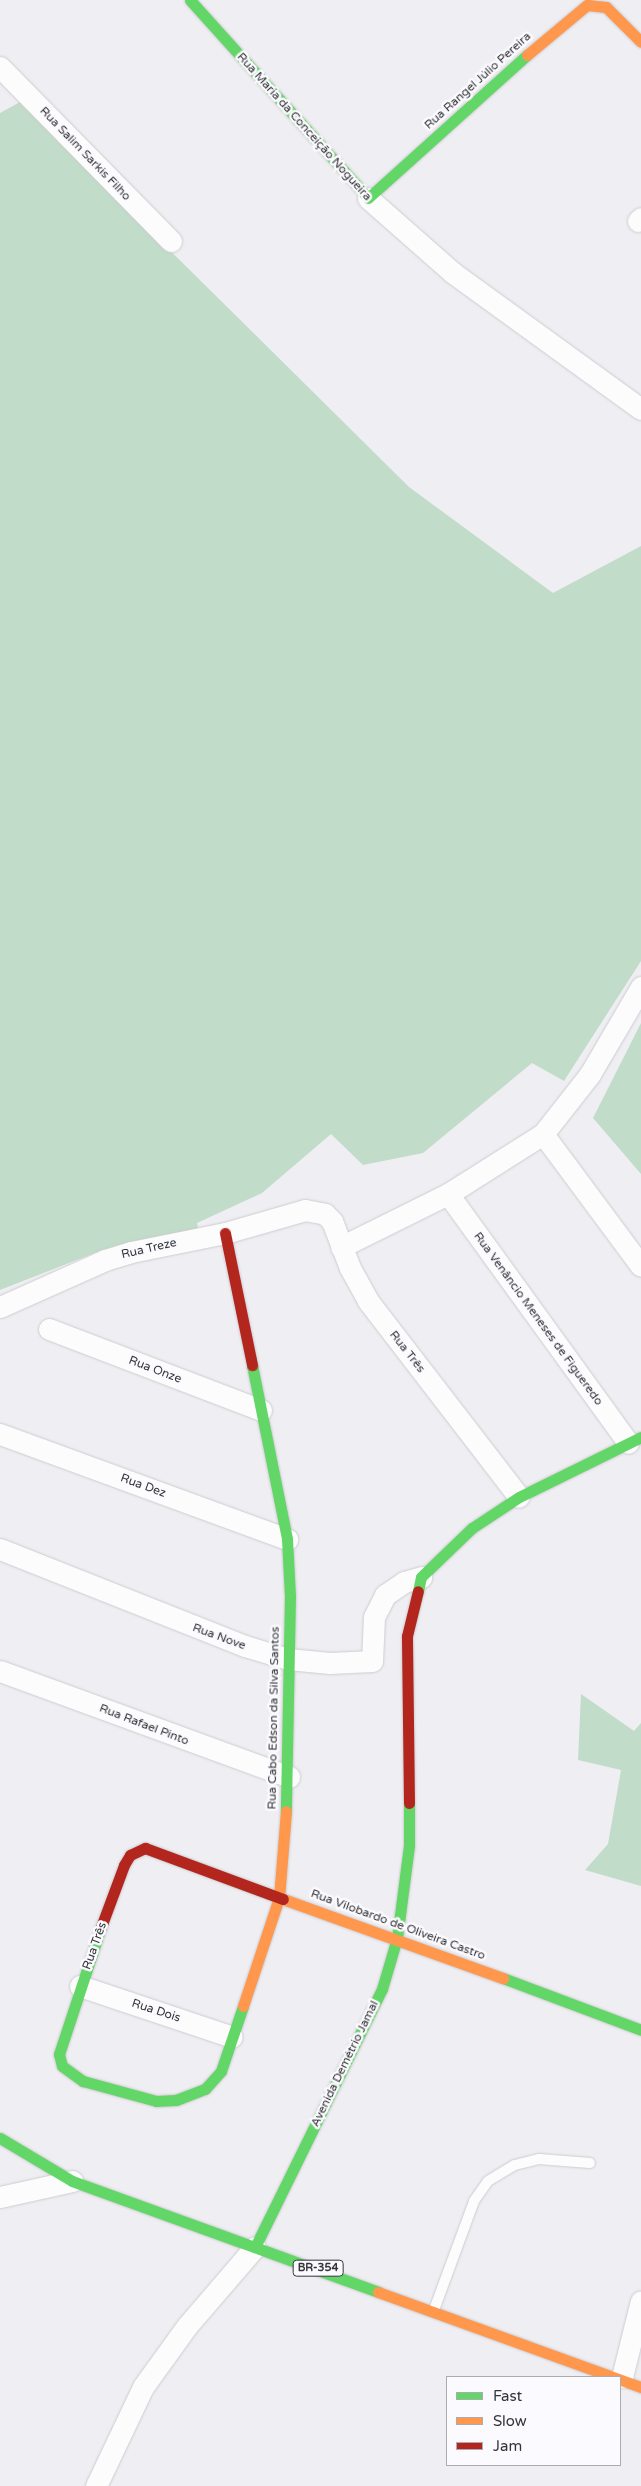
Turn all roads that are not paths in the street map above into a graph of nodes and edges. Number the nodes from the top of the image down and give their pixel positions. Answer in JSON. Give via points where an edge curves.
{"nodes":[{"id":1,"x":190,"y":0,"type":"edge"},
{"id":2,"x":641,"y":42,"type":"edge"},
{"id":3,"x":0,"y":67,"type":"edge"},
{"id":4,"x":368,"y":198,"type":"junction"},
{"id":5,"x":171,"y":241,"type":"dead end"},
{"id":6,"x":641,"y":409,"type":"edge"},
{"id":7,"x":641,"y":988,"type":"edge"},
{"id":8,"x":543,"y":1134,"type":"junction"},
{"id":9,"x":448,"y":1194,"type":"junction"},
{"id":10,"x":305,"y":1210,"type":"joint"},
{"id":11,"x":225,"y":1233,"type":"junction"},
{"id":12,"x":341,"y":1247,"type":"junction"},
{"id":13,"x":641,"y":1266,"type":"edge"},
{"id":14,"x":0,"y":1307,"type":"edge"},
{"id":15,"x":49,"y":1329,"type":"dead end"},
{"id":16,"x":261,"y":1410,"type":"junction"},
{"id":17,"x":0,"y":1434,"type":"edge"},
{"id":18,"x":635,"y":1440,"type":"edge"},
{"id":19,"x":519,"y":1497,"type":"junction"},
{"id":20,"x":287,"y":1538,"type":"junction"},
{"id":21,"x":0,"y":1549,"type":"edge"},
{"id":22,"x":421,"y":1577,"type":"junction"},
{"id":23,"x":288,"y":1659,"type":"junction"},
{"id":24,"x":0,"y":1671,"type":"edge"},
{"id":25,"x":289,"y":1777,"type":"junction"},
{"id":26,"x":145,"y":1848,"type":"joint"},
{"id":27,"x":279,"y":1898,"type":"junction"},
{"id":28,"x":397,"y":1938,"type":"junction"},
{"id":29,"x":80,"y":1986,"type":"junction"},
{"id":30,"x":641,"y":2030,"type":"edge"},
{"id":31,"x":232,"y":2037,"type":"junction"},
{"id":32,"x":59,"y":2054,"type":"joint"},
{"id":33,"x":0,"y":2138,"type":"edge"},
{"id":34,"x":590,"y":2163,"type":"dead end"},
{"id":35,"x":72,"y":2181,"type":"junction"},
{"id":36,"x":0,"y":2197,"type":"edge"},
{"id":37,"x":255,"y":2247,"type":"junction"},
{"id":38,"x":641,"y":2300,"type":"edge"},
{"id":39,"x":434,"y":2310,"type":"junction"},
{"id":40,"x":616,"y":2376,"type":"edge"},
{"id":41,"x":622,"y":2378,"type":"joint"},
{"id":42,"x":641,"y":2387,"type":"edge"},
{"id":43,"x":96,"y":2486,"type":"edge"}],
"edges":[{"from":1,"to":4,"type":"main road","name":"Rua Maria da Conceição Nogueira"},
{"from":2,"to":4,"type":"main road","name":"Rua Rangel Júlio Pereira","via":[[614,12],[597,4],[576,11]]},
{"from":3,"to":5,"type":"street","name":"Rua Salim Sarkis Filho"},
{"from":4,"to":6,"type":"street","name":"Rua Maria da Conceição Nogueira","via":[[453,273]]},
{"from":7,"to":8,"type":"street","via":[[590,1074]]},
{"from":8,"to":9,"type":"street"},
{"from":8,"to":13,"type":"street"},
{"from":9,"to":12,"type":"street"},
{"from":9,"to":18,"type":"street","name":"Rua Venâncio Meneses de Figueredo"},
{"from":10,"to":11,"type":"street","name":"Rua Treze"},
{"from":10,"to":12,"type":"street","name":"Rua Três","via":[[324,1214],[332,1221]]},
{"from":11,"to":14,"type":"street","name":"Rua Treze","via":[[104,1260]]},
{"from":11,"to":16,"type":"main road","name":"Rua Cabo Edson da Silva Santos"},
{"from":12,"to":19,"type":"street","name":"Rua Três","via":[[368,1301]]},
{"from":15,"to":16,"type":"street","name":"Rua Onze"},
{"from":16,"to":20,"type":"main road","name":"Rua Cabo Edson da Silva Santos"},
{"from":17,"to":20,"type":"street","name":"Rua Dez"},
{"from":18,"to":19,"type":"main road"},
{"from":19,"to":22,"type":"main road","via":[[472,1528]]},
{"from":20,"to":23,"type":"main road","name":"Rua Cabo Edson da Silva Santos"},
{"from":21,"to":23,"type":"street","name":"Rua Nove","via":[[199,1630]]},
{"from":22,"to":23,"type":"street","name":"Rua Nove","via":[[404,1582],[386,1595],[374,1617],[372,1661],[330,1663]]},
{"from":22,"to":28,"type":"main road","name":"Avenida Demétrio Jamal","via":[[407,1636],[409,1845]]},
{"from":23,"to":25,"type":"main road","name":"Rua Cabo Edson da Silva Santos"},
{"from":24,"to":25,"type":"street","name":"Rua Rafael Pinto"},
{"from":25,"to":27,"type":"main road","name":"Rua Cabo Edson da Silva Santos"},
{"from":26,"to":27,"type":"main road","name":"Rua Vilobardo de Oliveira Castro"},
{"from":26,"to":29,"type":"main road","name":"Rua Três","via":[[130,1855],[124,1865]]},
{"from":27,"to":28,"type":"main road","name":"Rua Vilobardo de Oliveira Castro"},
{"from":27,"to":31,"type":"main road","name":"Rua Cabo Edson da Silva Santos"},
{"from":28,"to":30,"type":"main road","name":"Rua Vilobardo de Oliveira Castro"},
{"from":28,"to":37,"type":"main road","name":"Avenida Demétrio Jamal","via":[[364,2031]]},
{"from":29,"to":31,"type":"street","name":"Rua Dois"},
{"from":29,"to":32,"type":"main road","name":"Rua Três"},
{"from":31,"to":32,"type":"main road","name":"Rua Cabo Edson da Silva Santos","via":[[214,2082],[194,2095],[176,2100],[156,2101],[83,2081],[62,2066]]},
{"from":33,"to":35,"type":"main road","number":"BR-354"},
{"from":34,"to":39,"type":"lane","via":[[539,2159],[515,2165],[488,2181],[474,2201]]},
{"from":35,"to":36,"type":"street"},
{"from":35,"to":37,"type":"main road","number":"BR-354"},
{"from":37,"to":39,"type":"main road","number":"BR-354"},
{"from":37,"to":43,"type":"street","name":"Avenida Demétrio Jamal","via":[[187,2326],[143,2387]]},
{"from":38,"to":41,"type":"street"},
{"from":39,"to":40,"type":"main road","number":"BR-354"},
{"from":41,"to":42,"type":"main road","number":"BR-354"}]}
